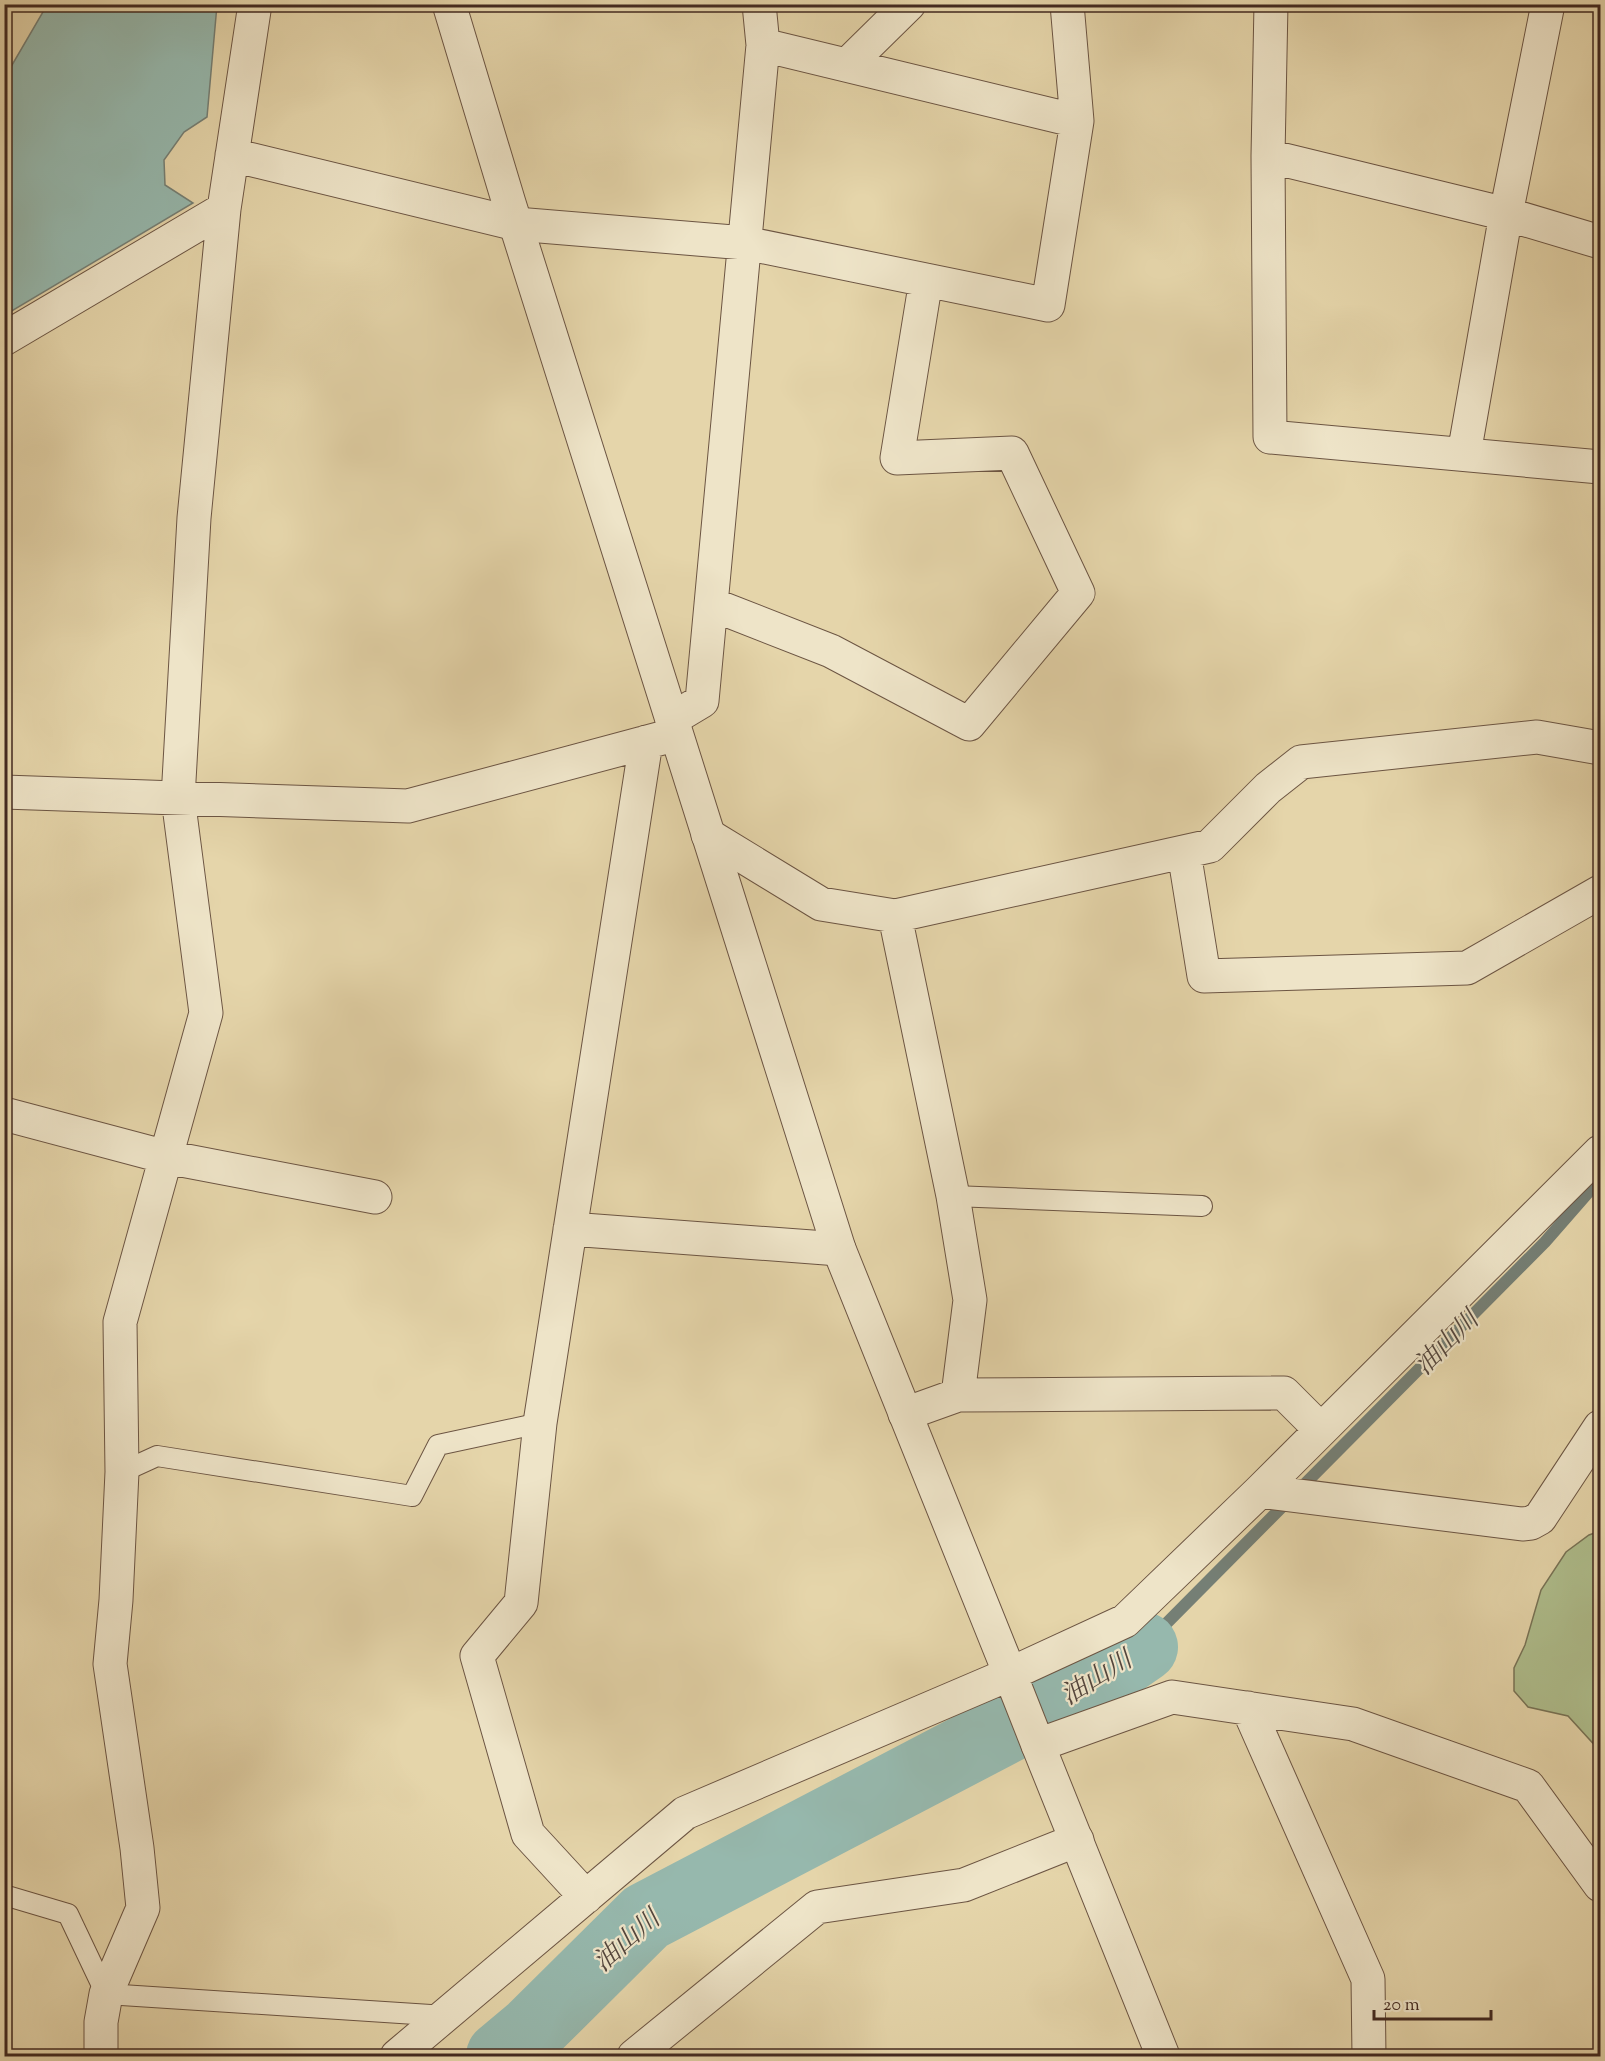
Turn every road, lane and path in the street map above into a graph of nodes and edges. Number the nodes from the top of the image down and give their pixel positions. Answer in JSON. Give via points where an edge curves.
{"nodes":[{"id":1,"x":255,"y":4,"type":"edge"},
{"id":2,"x":449,"y":4,"type":"edge"},
{"id":3,"x":759,"y":4,"type":"edge"},
{"id":4,"x":909,"y":4,"type":"edge"},
{"id":5,"x":1067,"y":4,"type":"edge"},
{"id":6,"x":1271,"y":4,"type":"edge"},
{"id":7,"x":1548,"y":4,"type":"edge"},
{"id":8,"x":763,"y":45,"type":"junction"},
{"id":9,"x":847,"y":65,"type":"junction"},
{"id":10,"x":1077,"y":121,"type":"junction"},
{"id":11,"x":232,"y":155,"type":"junction"},
{"id":12,"x":1268,"y":156,"type":"junction"},
{"id":13,"x":224,"y":209,"type":"junction"},
{"id":14,"x":1506,"y":214,"type":"junction"},
{"id":15,"x":516,"y":224,"type":"junction"},
{"id":16,"x":1600,"y":242,"type":"edge"},
{"id":17,"x":745,"y":243,"type":"junction"},
{"id":18,"x":926,"y":280,"type":"junction"},
{"id":19,"x":4,"y":339,"type":"edge"},
{"id":20,"x":1464,"y":454,"type":"junction"},
{"id":21,"x":1600,"y":466,"type":"edge"},
{"id":22,"x":711,"y":604,"type":"junction"},
{"id":23,"x":665,"y":732,"type":"junction"},
{"id":24,"x":1600,"y":748,"type":"edge"},
{"id":25,"x":4,"y":792,"type":"edge"},
{"id":26,"x":178,"y":798,"type":"junction"},
{"id":27,"x":708,"y":835,"type":"junction"},
{"id":28,"x":1184,"y":852,"type":"junction"},
{"id":29,"x":1600,"y":892,"type":"edge"},
{"id":30,"x":895,"y":916,"type":"junction"},
{"id":31,"x":4,"y":1114,"type":"edge"},
{"id":32,"x":1600,"y":1152,"type":"edge"},
{"id":33,"x":166,"y":1157,"type":"junction"},
{"id":34,"x":953,"y":1196,"type":"junction"},
{"id":35,"x":375,"y":1197,"type":"dead end"},
{"id":36,"x":1202,"y":1206,"type":"dead end"},
{"id":37,"x":570,"y":1229,"type":"junction"},
{"id":38,"x":839,"y":1249,"type":"junction"},
{"id":39,"x":958,"y":1395,"type":"junction"},
{"id":40,"x":905,"y":1414,"type":"junction"},
{"id":41,"x":540,"y":1423,"type":"junction"},
{"id":42,"x":1600,"y":1426,"type":"edge"},
{"id":43,"x":1321,"y":1430,"type":"junction"},
{"id":44,"x":122,"y":1472,"type":"junction"},
{"id":45,"x":1260,"y":1491,"type":"junction"},
{"id":46,"x":1010,"y":1674,"type":"junction"},
{"id":47,"x":1248,"y":1708,"type":"junction"},
{"id":48,"x":1038,"y":1745,"type":"junction"},
{"id":49,"x":1077,"y":1840,"type":"junction"},
{"id":50,"x":1600,"y":1885,"type":"edge"},
{"id":51,"x":4,"y":1895,"type":"edge"},
{"id":52,"x":586,"y":1897,"type":"junction"},
{"id":53,"x":106,"y":1994,"type":"junction"},
{"id":54,"x":446,"y":2016,"type":"junction"},
{"id":55,"x":101,"y":2056,"type":"edge"},
{"id":56,"x":397,"y":2056,"type":"edge"},
{"id":57,"x":634,"y":2056,"type":"edge"},
{"id":58,"x":1163,"y":2056,"type":"edge"},
{"id":59,"x":1369,"y":2056,"type":"edge"}],
"edges":[{"from":1,"to":11,"type":"street"},
{"from":2,"to":15,"type":"street"},
{"from":3,"to":8,"type":"street"},
{"from":4,"to":9,"type":"street"},
{"from":5,"to":10,"type":"street"},
{"from":6,"to":12,"type":"street"},
{"from":7,"to":14,"type":"street"},
{"from":8,"to":9,"type":"street"},
{"from":8,"to":17,"type":"street"},
{"from":9,"to":10,"type":"street"},
{"from":10,"to":18,"type":"street","via":[[1047,305]]},
{"from":11,"to":13,"type":"street"},
{"from":11,"to":15,"type":"street"},
{"from":12,"to":14,"type":"street"},
{"from":12,"to":20,"type":"street","via":[[1270,437]]},
{"from":13,"to":19,"type":"street"},
{"from":13,"to":26,"type":"street","via":[[194,518]]},
{"from":14,"to":16,"type":"street"},
{"from":14,"to":20,"type":"street"},
{"from":15,"to":17,"type":"street"},
{"from":15,"to":23,"type":"street"},
{"from":17,"to":18,"type":"street"},
{"from":17,"to":22,"type":"street"},
{"from":18,"to":22,"type":"street","via":[[897,458],[1012,453],[1078,593],[969,724],[831,651]]},
{"from":20,"to":21,"type":"street"},
{"from":22,"to":23,"type":"street","via":[[702,701]]},
{"from":23,"to":26,"type":"street","via":[[408,806]]},
{"from":23,"to":27,"type":"street"},
{"from":23,"to":37,"type":"street"},
{"from":24,"to":28,"type":"street","via":[[1537,737],[1301,762],[1268,788],[1210,846]]},
{"from":25,"to":26,"type":"street"},
{"from":26,"to":33,"type":"street","via":[[206,1013]]},
{"from":27,"to":30,"type":"street","via":[[820,904]]},
{"from":27,"to":38,"type":"street"},
{"from":28,"to":29,"type":"street","via":[[1204,976],[1467,968]]},
{"from":28,"to":30,"type":"street"},
{"from":30,"to":34,"type":"street"},
{"from":31,"to":33,"type":"street"},
{"from":32,"to":43,"type":"street"},
{"from":33,"to":35,"type":"street"},
{"from":33,"to":44,"type":"street","via":[[120,1322]]},
{"from":34,"to":36,"type":"lane"},
{"from":34,"to":39,"type":"street","via":[[970,1300]]},
{"from":37,"to":38,"type":"street"},
{"from":37,"to":41,"type":"street"},
{"from":38,"to":40,"type":"street"},
{"from":39,"to":40,"type":"street"},
{"from":39,"to":43,"type":"street","via":[[1284,1393]]},
{"from":40,"to":46,"type":"street"},
{"from":41,"to":44,"type":"lane","via":[[438,1445],[412,1496],[158,1456]]},
{"from":41,"to":52,"type":"street","via":[[521,1603],[477,1656],[528,1834]]},
{"from":42,"to":45,"type":"street","via":[[1539,1518],[1531,1523]]},
{"from":43,"to":45,"type":"street"},
{"from":44,"to":53,"type":"street","via":[[110,1664],[143,1908]]},
{"from":45,"to":46,"type":"street","via":[[1125,1621]]},
{"from":46,"to":48,"type":"street"},
{"from":46,"to":52,"type":"street","via":[[684,1813]]},
{"from":47,"to":48,"type":"street","via":[[1172,1697]]},
{"from":47,"to":50,"type":"street","via":[[1353,1724],[1528,1786]]},
{"from":47,"to":59,"type":"street","via":[[1368,1979]]},
{"from":48,"to":49,"type":"street"},
{"from":49,"to":57,"type":"street","via":[[964,1885],[817,1907]]},
{"from":49,"to":58,"type":"street"},
{"from":51,"to":53,"type":"lane","via":[[68,1914]]},
{"from":52,"to":54,"type":"street"},
{"from":53,"to":54,"type":"lane"},
{"from":53,"to":55,"type":"street"},
{"from":54,"to":56,"type":"street"}]}
